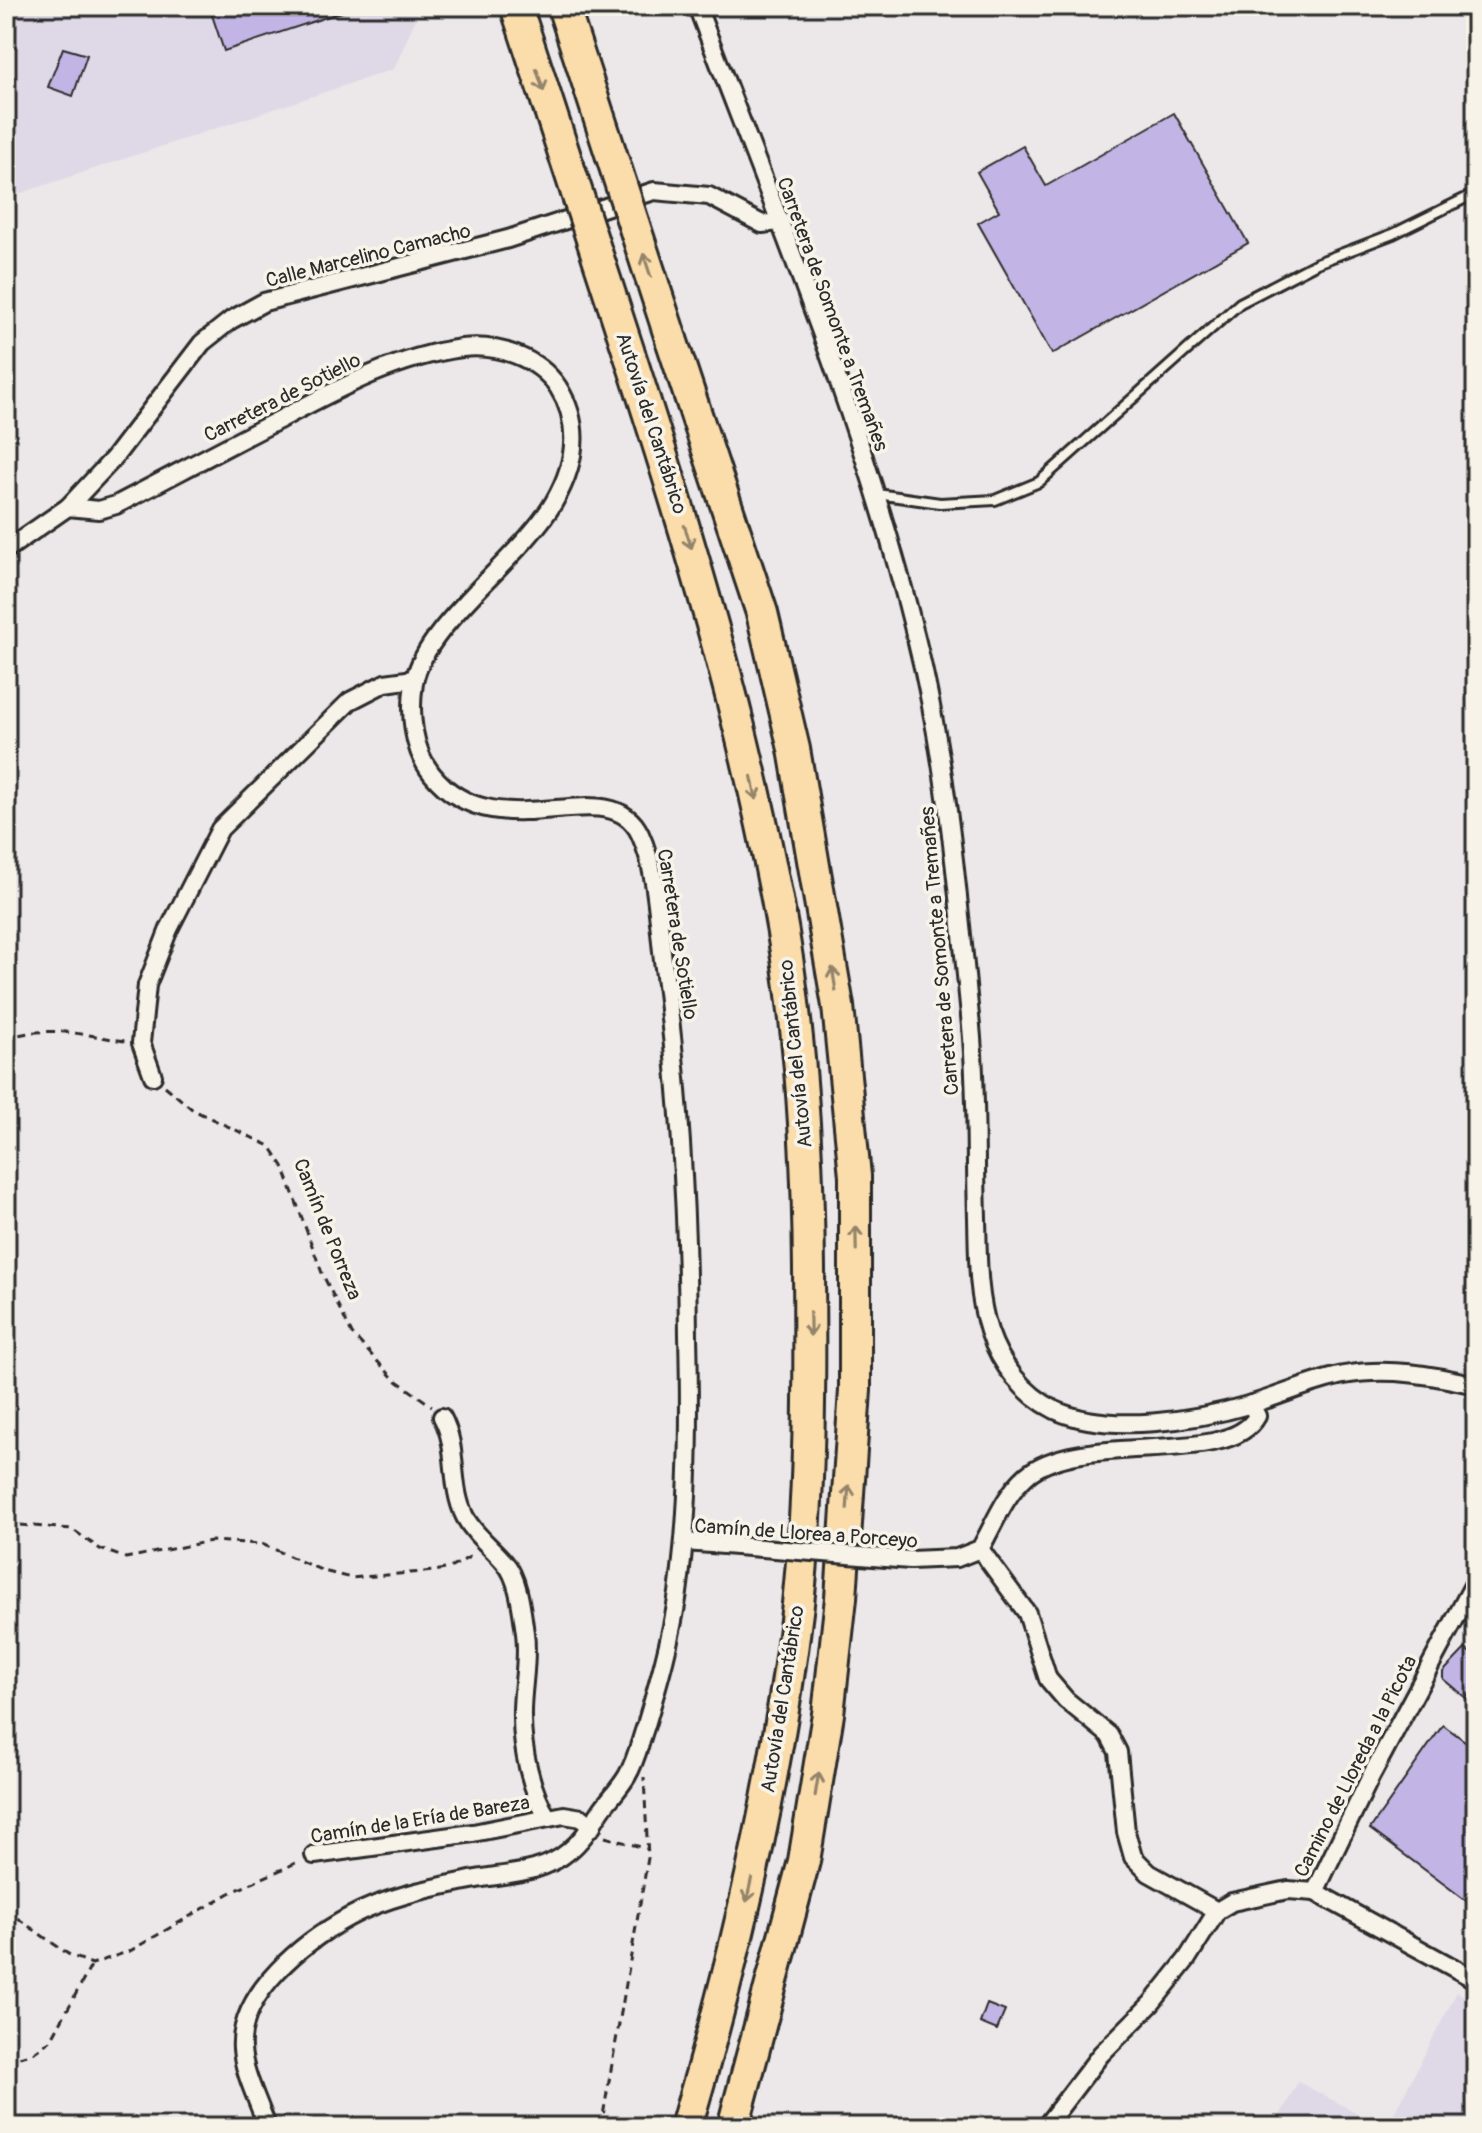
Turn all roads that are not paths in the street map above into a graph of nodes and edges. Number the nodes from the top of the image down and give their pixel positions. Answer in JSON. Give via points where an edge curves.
{"nodes":[{"id":1,"x":516,"y":6,"type":"edge"},
{"id":2,"x":563,"y":6,"type":"edge"},
{"id":3,"x":697,"y":6,"type":"edge"},
{"id":4,"x":1476,"y":193,"type":"edge"},
{"id":5,"x":779,"y":222,"type":"junction"},
{"id":6,"x":876,"y":494,"type":"junction"},
{"id":7,"x":68,"y":507,"type":"junction"},
{"id":8,"x":6,"y":550,"type":"edge"},
{"id":9,"x":414,"y":679,"type":"junction"},
{"id":10,"x":153,"y":1076,"type":"road end"},
{"id":11,"x":1476,"y":1385,"type":"edge"},
{"id":12,"x":1251,"y":1404,"type":"junction"},
{"id":13,"x":442,"y":1417,"type":"road end"},
{"id":14,"x":685,"y":1542,"type":"junction"},
{"id":15,"x":980,"y":1549,"type":"junction"},
{"id":16,"x":1476,"y":1580,"type":"edge"},
{"id":17,"x":548,"y":1818,"type":"junction"},
{"id":18,"x":592,"y":1827,"type":"junction"},
{"id":19,"x":314,"y":1855,"type":"road end"},
{"id":20,"x":804,"y":1861,"type":"junction"},
{"id":21,"x":1315,"y":1892,"type":"junction"},
{"id":22,"x":1217,"y":1911,"type":"junction"},
{"id":23,"x":1476,"y":1980,"type":"edge"},
{"id":24,"x":267,"y":2127,"type":"edge"},
{"id":25,"x":686,"y":2127,"type":"edge"},
{"id":26,"x":733,"y":2127,"type":"edge"},
{"id":27,"x":750,"y":2127,"type":"edge"},
{"id":28,"x":1045,"y":2127,"type":"edge"}],
"edges":[{"from":1,"to":25,"type":"highway","name":"Autovía del Cantábrico","one_way":true,"bridge":true,"via":[[693,552],[749,767],[778,903],[808,1176],[811,1422],[798,1602],[781,1724],[741,1926]]},
{"from":20,"to":2,"type":"highway","one_way":true,"bridge":true,"via":[[841,1598],[855,1390],[855,1176],[838,1006],[794,749],[762,613]]},
{"from":3,"to":5,"type":"street","name":"Carretera de Somonte a Tremañes"},
{"from":4,"to":6,"type":"lane","via":[[1240,303],[1039,482],[995,500],[940,503]]},
{"from":5,"to":6,"type":"street","name":"Carretera de Somonte a Tremañes"},
{"from":5,"to":7,"type":"street","name":"Calle Marcelino Camacho","via":[[762,224],[709,196],[654,191],[508,239],[264,302],[202,343],[113,459]]},
{"from":6,"to":12,"type":"street","name":"Carretera de Somonte a Tremañes","via":[[917,641],[954,856],[972,1037],[979,1288],[989,1332],[1004,1365],[1023,1388],[1055,1410],[1095,1421],[1152,1422]]},
{"from":7,"to":8,"type":"street","name":"Calle Marcelino Camacho"},
{"from":7,"to":9,"type":"street","name":"Carretera de Sotiello","via":[[99,510],[116,505],[370,373],[464,348],[522,357],[545,369],[567,405],[576,441],[569,470],[539,524],[428,647]]},
{"from":9,"to":10,"type":"street","via":[[385,683],[350,701],[220,829],[147,985],[141,1043]]},
{"from":9,"to":14,"type":"street","name":"Carretera de Sotiello","via":[[413,710],[422,761],[460,800],[501,813],[612,808],[635,824],[644,844],[680,1087],[686,1189],[690,1441]]},
{"from":11,"to":12,"type":"street","name":"Carretera de Somonte a Tremañes","via":[[1397,1372],[1345,1375]]},
{"from":12,"to":15,"type":"street","via":[[1257,1416],[1253,1424],[1202,1444],[1052,1459],[1006,1497]]},
{"from":13,"to":17,"type":"street","via":[[450,1432],[455,1490],[466,1518],[508,1566],[517,1592],[525,1635],[523,1736],[538,1802]]},
{"from":14,"to":15,"type":"street","name":"Camín de Llorea a Porceyo","bridge":true,"via":[[910,1560],[957,1558]]},
{"from":14,"to":18,"type":"street","name":"Camín de Llorea a Porceyo","via":[[664,1669],[635,1760]]},
{"from":15,"to":22,"type":"street","via":[[1027,1613],[1048,1679],[1109,1735],[1118,1752],[1133,1857],[1149,1873]]},
{"from":16,"to":21,"type":"street","name":"Camino de Lloreda a la Picota"},
{"from":17,"to":18,"type":"street","name":"Camín de la Ería de Bareza","via":[[582,1818]]},
{"from":17,"to":19,"type":"street","name":"Camín de la Ería de Bareza"},
{"from":18,"to":24,"type":"street","name":"Camín de Llorea a Porceyo","via":[[553,1862],[391,1899],[352,1915],[296,1955],[253,2004],[243,2036],[244,2060]]},
{"from":20,"to":26,"type":"highway"},
{"from":20,"to":27,"type":"highway","via":[[799,1943]]},
{"from":21,"to":22,"type":"street","name":"Camino de Lloreda a la Picota","via":[[1288,1890],[1232,1902]]},
{"from":21,"to":23,"type":"street"},
{"from":22,"to":28,"type":"street","via":[[1151,2004],[1101,2054]]}]}
